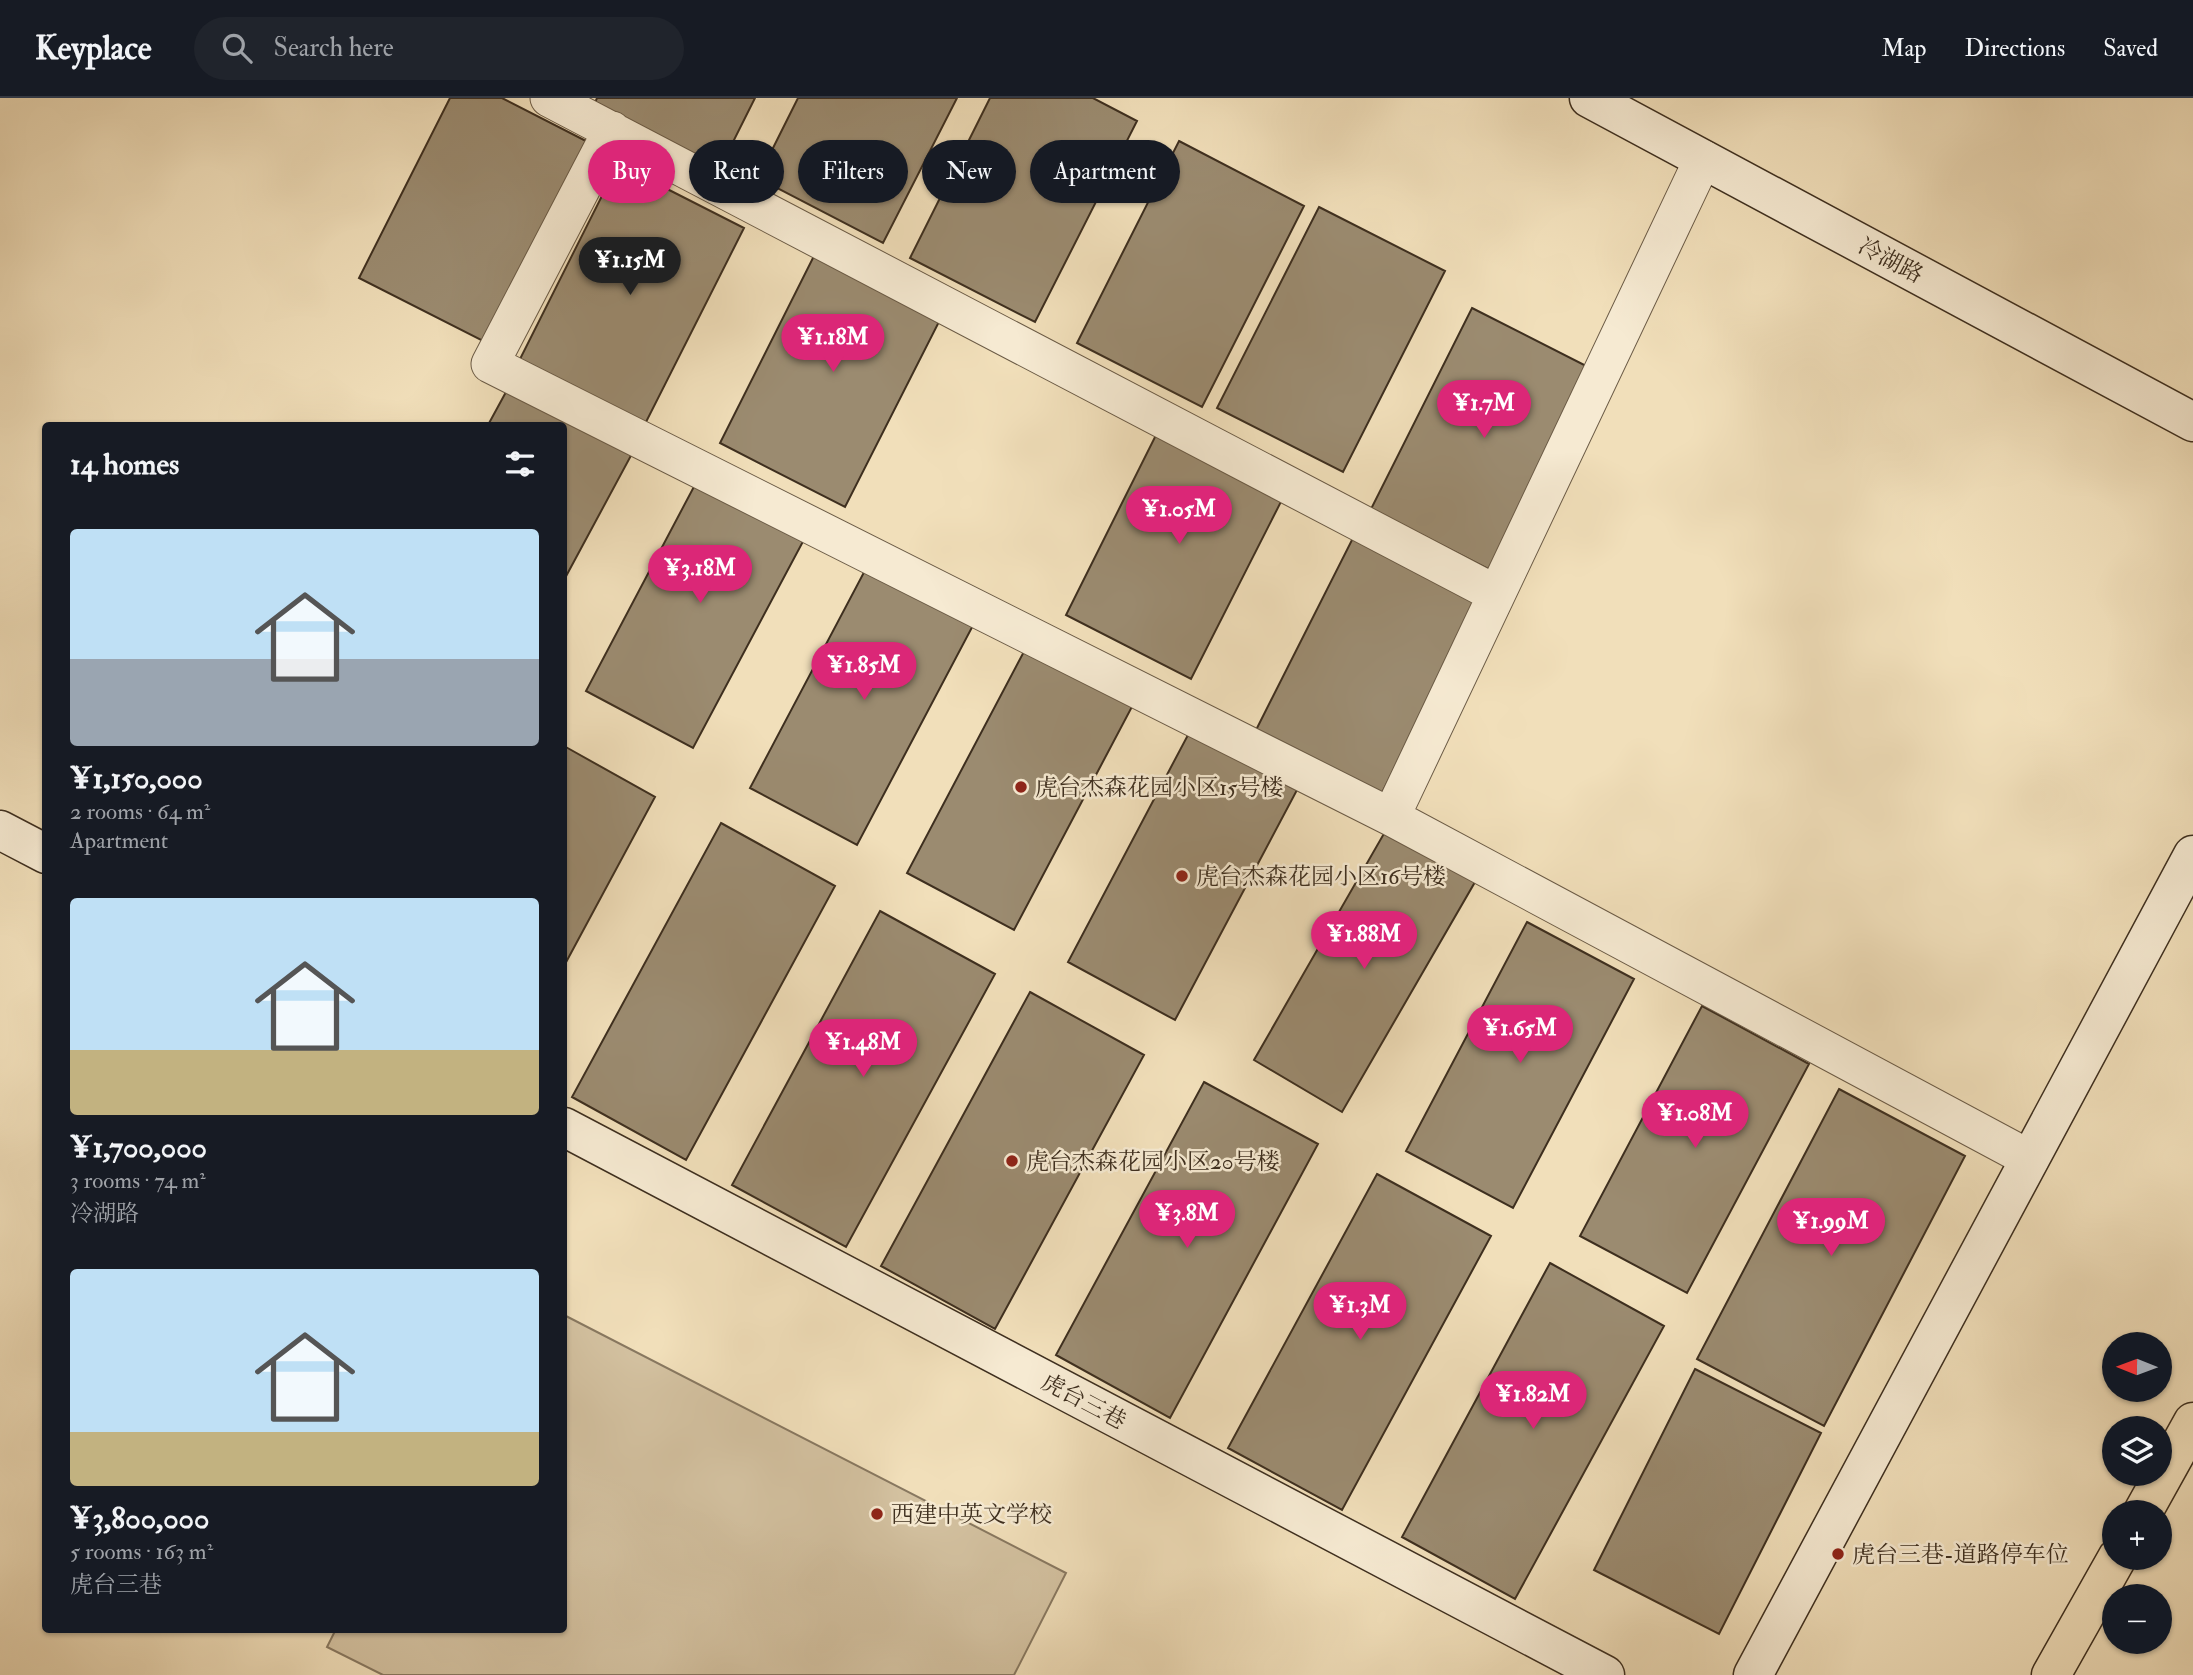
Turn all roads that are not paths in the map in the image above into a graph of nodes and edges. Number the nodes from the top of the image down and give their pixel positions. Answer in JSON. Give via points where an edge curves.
{"nodes":[{"id":1,"x":549,"y":98,"type":"edge"},
{"id":2,"x":1589,"y":98,"type":"edge"},
{"id":3,"x":612,"y":131,"type":"junction"},
{"id":4,"x":1703,"y":159,"type":"junction"},
{"id":5,"x":2193,"y":422,"type":"edge"},
{"id":6,"x":1496,"y":594,"type":"junction"},
{"id":7,"x":1391,"y":817,"type":"junction"},
{"id":8,"x":0,"y":830,"type":"edge"},
{"id":9,"x":42,"y":852,"type":"edge"},
{"id":10,"x":2193,"y":855,"type":"edge"},
{"id":11,"x":567,"y":1129,"type":"edge"},
{"id":12,"x":2030,"y":1159,"type":"junction"},
{"id":13,"x":2193,"y":1422,"type":"edge"},
{"id":14,"x":2150,"y":1500,"type":"edge"},
{"id":15,"x":2110,"y":1570,"type":"edge"},
{"id":16,"x":1605,"y":1675,"type":"edge"},
{"id":17,"x":1753,"y":1675,"type":"edge"},
{"id":18,"x":2051,"y":1675,"type":"edge"}],
"edges":[{"from":1,"to":3,"type":"street"},
{"from":2,"to":4,"type":"street","name":"冷湖路"},
{"from":3,"to":6,"type":"street"},
{"from":3,"to":7,"type":"street","via":[[490,364]]},
{"from":4,"to":5,"type":"street","name":"冷湖路"},
{"from":4,"to":6,"type":"street"},
{"from":6,"to":7,"type":"street"},
{"from":7,"to":12,"type":"street"},
{"from":8,"to":9,"type":"street"},
{"from":10,"to":12,"type":"street"},
{"from":11,"to":16,"type":"street","name":"虎台三巷"},
{"from":12,"to":17,"type":"street"},
{"from":13,"to":14,"type":"main road"},
{"from":15,"to":18,"type":"main road"}]}
